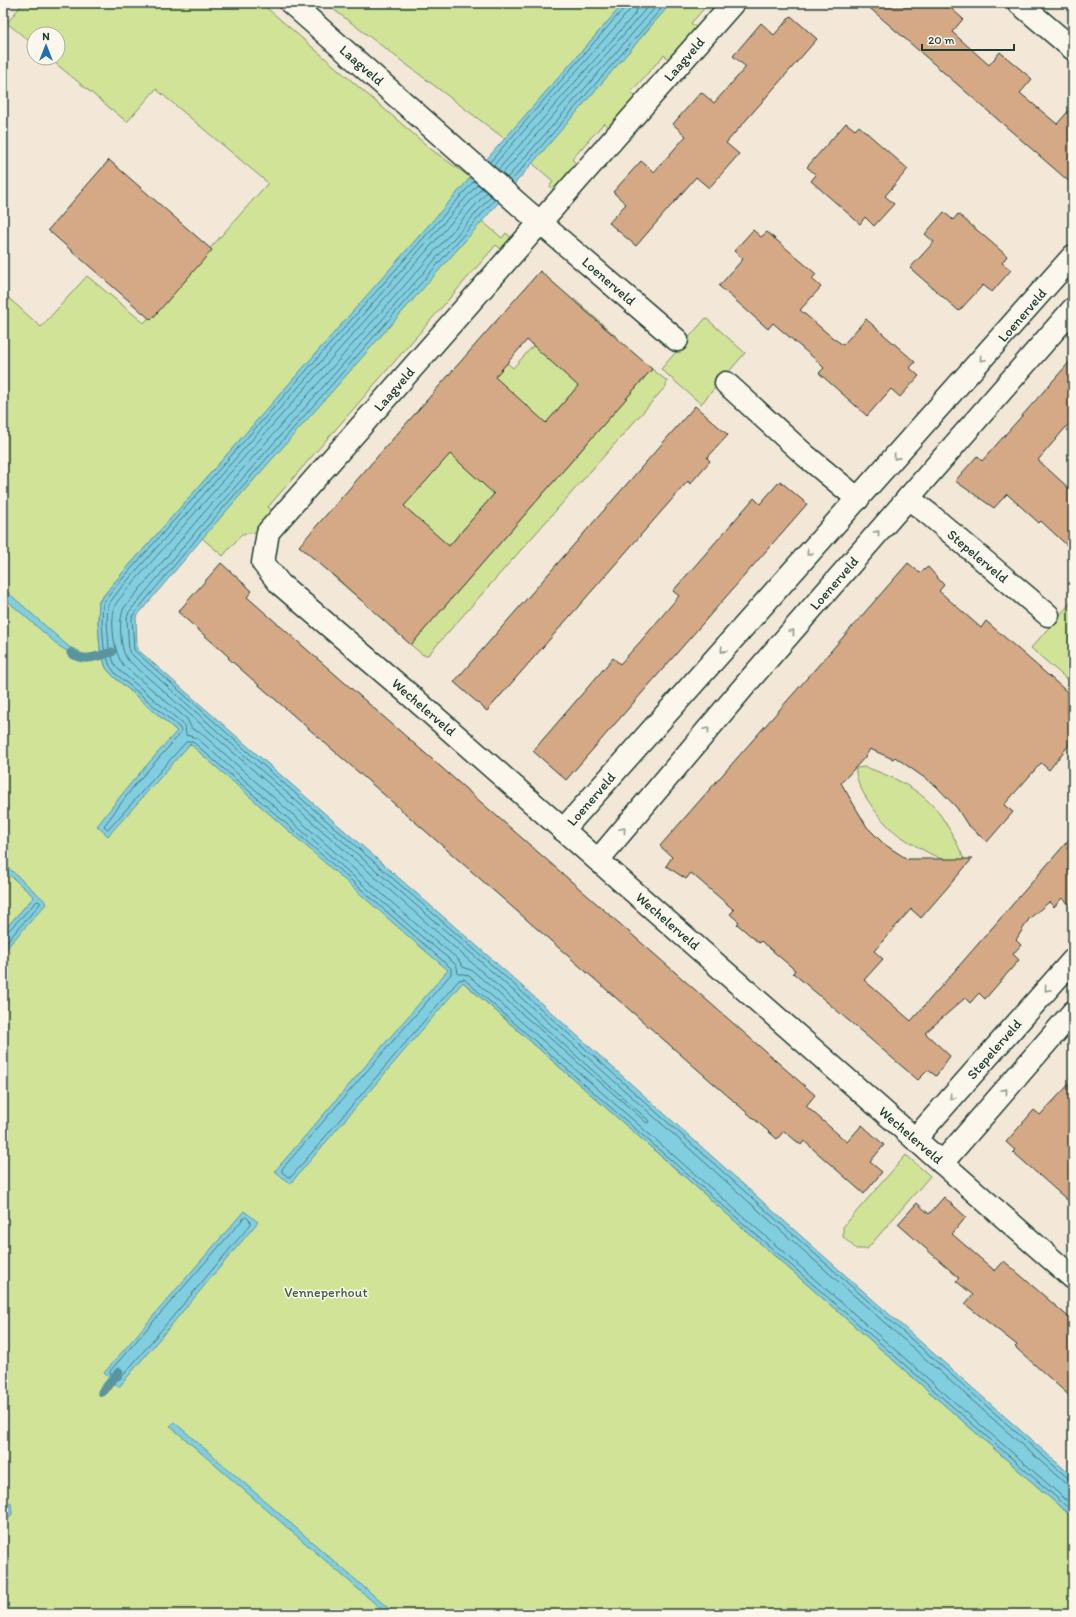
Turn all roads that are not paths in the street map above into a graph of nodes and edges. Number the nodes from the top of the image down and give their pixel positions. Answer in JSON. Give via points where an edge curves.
{"nodes":[{"id":1,"x":291,"y":3,"type":"edge"},
{"id":2,"x":733,"y":3,"type":"edge"},
{"id":3,"x":1019,"y":3,"type":"edge"},
{"id":4,"x":1073,"y":49,"type":"edge"},
{"id":5,"x":541,"y":223,"type":"junction"},
{"id":6,"x":1073,"y":256,"type":"edge"},
{"id":7,"x":1073,"y":309,"type":"edge"},
{"id":8,"x":677,"y":340,"type":"dead end"},
{"id":9,"x":726,"y":383,"type":"dead end"},
{"id":10,"x":908,"y":498,"type":"junction"},
{"id":11,"x":858,"y":499,"type":"junction"},
{"id":12,"x":263,"y":563,"type":"joint"},
{"id":13,"x":1048,"y":615,"type":"dead end"},
{"id":14,"x":563,"y":830,"type":"junction"},
{"id":15,"x":598,"y":860,"type":"junction"},
{"id":16,"x":1073,"y":960,"type":"edge"},
{"id":17,"x":1073,"y":1012,"type":"edge"},
{"id":18,"x":915,"y":1139,"type":"junction"},
{"id":19,"x":942,"y":1163,"type":"junction"},
{"id":20,"x":1073,"y":1278,"type":"edge"}],
"edges":[{"from":1,"to":5,"type":"street","name":"Laagveld"},
{"from":2,"to":5,"type":"street","name":"Laagveld"},
{"from":3,"to":4,"type":"street"},
{"from":5,"to":8,"type":"street","name":"Loenerveld"},
{"from":5,"to":12,"type":"street","name":"Laagveld","via":[[268,532]]},
{"from":6,"to":11,"type":"street","name":"Loenerveld","one_way":true},
{"from":7,"to":10,"type":"street","name":"Loenerveld"},
{"from":9,"to":11,"type":"street","via":[[806,456]]},
{"from":10,"to":13,"type":"street","name":"Stepelerveld"},
{"from":15,"to":10,"type":"street","name":"Loenerveld","one_way":true,"via":[[752,677]]},
{"from":11,"to":14,"type":"street","name":"Loenerveld","one_way":true},
{"from":12,"to":14,"type":"street","name":"Wechelerveld","via":[[280,584]]},
{"from":14,"to":15,"type":"street","name":"Wechelerveld"},
{"from":15,"to":18,"type":"street","name":"Wechelerveld"},
{"from":16,"to":18,"type":"street","name":"Stepelerveld","one_way":true},
{"from":19,"to":17,"type":"street","one_way":true},
{"from":18,"to":19,"type":"street","name":"Wechelerveld"},
{"from":19,"to":20,"type":"street","name":"Wechelerveld"}]}
